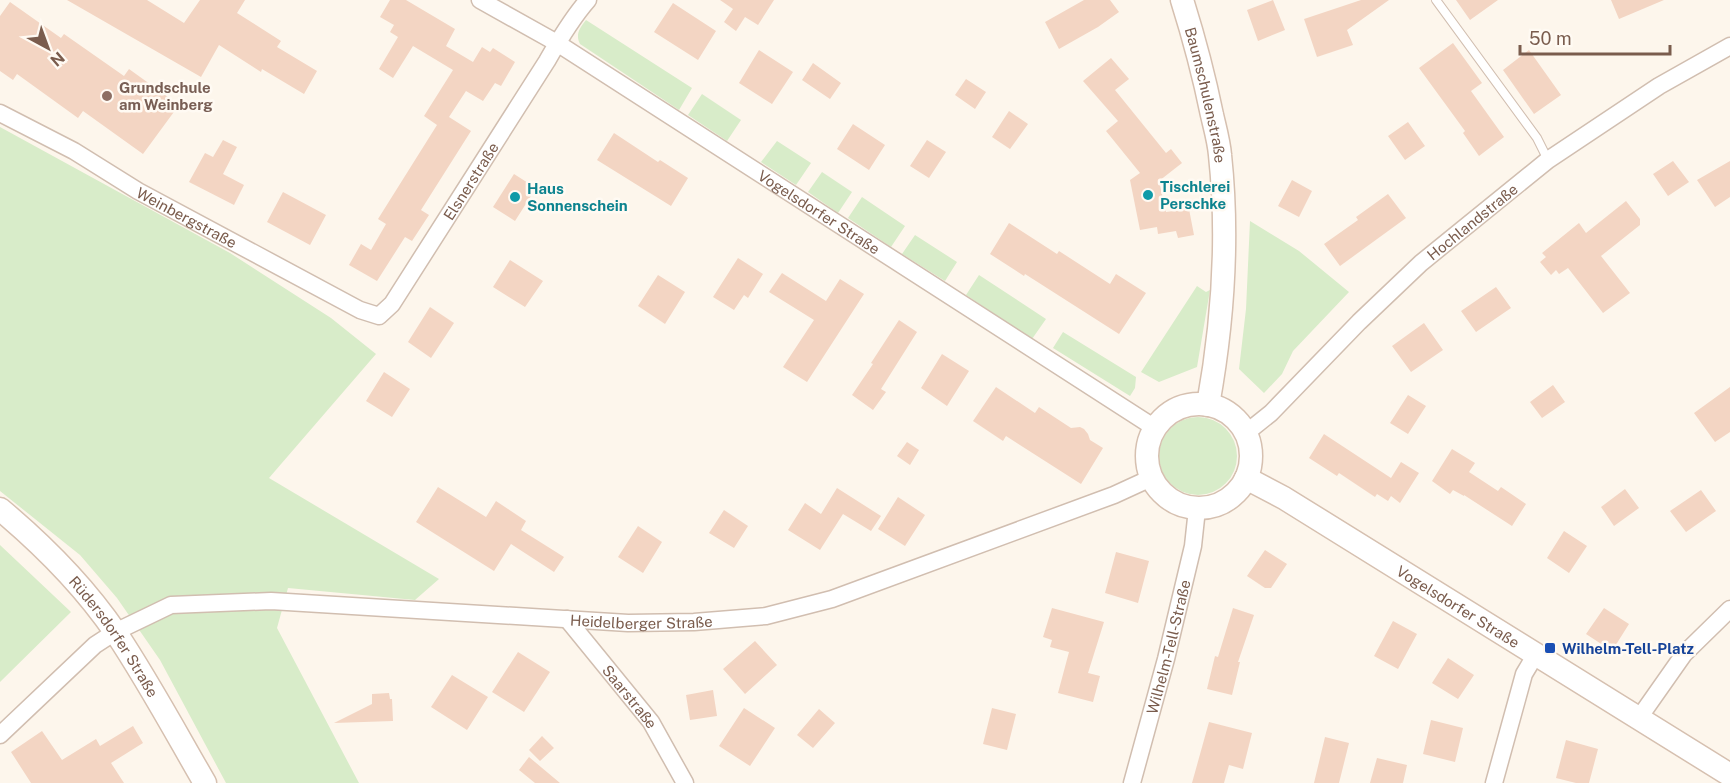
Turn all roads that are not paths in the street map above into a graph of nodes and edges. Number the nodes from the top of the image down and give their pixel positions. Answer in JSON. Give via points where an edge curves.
{"nodes":[{"id":1,"x":480,"y":0,"type":"edge"},
{"id":2,"x":588,"y":0,"type":"edge"},
{"id":3,"x":1182,"y":0,"type":"edge"},
{"id":4,"x":1437,"y":0,"type":"edge"},
{"id":5,"x":557,"y":44,"type":"junction"},
{"id":6,"x":1730,"y":46,"type":"edge"},
{"id":7,"x":0,"y":113,"type":"edge"},
{"id":8,"x":1548,"y":160,"type":"junction"},
{"id":9,"x":379,"y":316,"type":"joint"},
{"id":10,"x":1208,"y":405,"type":"junction"},
{"id":11,"x":1155,"y":428,"type":"junction"},
{"id":12,"x":1246,"y":433,"type":"junction"},
{"id":13,"x":1151,"y":478,"type":"junction"},
{"id":14,"x":1246,"y":478,"type":"junction"},
{"id":15,"x":1197,"y":508,"type":"junction"},
{"id":16,"x":0,"y":509,"type":"edge"},
{"id":17,"x":1730,"y":609,"type":"edge"},
{"id":18,"x":567,"y":619,"type":"junction"},
{"id":19,"x":115,"y":632,"type":"junction"},
{"id":20,"x":1536,"y":654,"type":"junction"},
{"id":21,"x":1640,"y":718,"type":"junction"},
{"id":22,"x":0,"y":735,"type":"edge"},
{"id":23,"x":1730,"y":775,"type":"edge"},
{"id":24,"x":205,"y":783,"type":"edge"},
{"id":25,"x":685,"y":783,"type":"edge"},
{"id":26,"x":1132,"y":783,"type":"edge"},
{"id":27,"x":1494,"y":783,"type":"edge"}],
"edges":[{"from":1,"to":5,"type":"street","name":"Vogelsdorfer Straße"},
{"from":2,"to":5,"type":"street","name":"Elsnerstraße"},
{"from":3,"to":10,"type":"street","name":"Baumschulenstraße","via":[[1209,97],[1223,192],[1224,284]]},
{"from":4,"to":8,"type":"lane","via":[[1537,138]]},
{"from":5,"to":9,"type":"street","name":"Elsnerstraße","via":[[392,304]]},
{"from":5,"to":11,"type":"street","name":"Vogelsdorfer Straße"},
{"from":6,"to":8,"type":"street","name":"Hochlandstraße","via":[[1659,86]]},
{"from":7,"to":9,"type":"street","name":"Weinbergstraße","via":[[74,151],[149,197],[360,310]]},
{"from":8,"to":12,"type":"street","name":"Hochlandstraße","via":[[1421,263],[1274,410]]},
{"from":10,"to":11,"type":"street","via":[[1178,408]]},
{"from":10,"to":12,"type":"street","via":[[1223,410]]},
{"from":11,"to":13,"type":"street","via":[[1147,452]]},
{"from":12,"to":14,"type":"street","via":[[1251,463]]},
{"from":13,"to":15,"type":"street","via":[[1170,500]]},
{"from":13,"to":18,"type":"street","name":"Heidelberger Straße","via":[[832,599],[766,616],[628,623]]},
{"from":14,"to":15,"type":"street","via":[[1226,501]]},
{"from":14,"to":20,"type":"street","name":"Vogelsdorfer Straße"},
{"from":15,"to":26,"type":"street","name":"Wilhelm-Tell-Straße","via":[[1194,542]]},
{"from":16,"to":19,"type":"street","name":"Rüdersdorfer Straße","via":[[77,583]]},
{"from":17,"to":21,"type":"street","via":[[1684,654]]},
{"from":18,"to":19,"type":"street","name":"Heidelberger Straße","via":[[271,601],[171,605]]},
{"from":18,"to":25,"type":"street","name":"Saarstraße","via":[[651,722]]},
{"from":19,"to":22,"type":"street","name":"Heidelberger Straße","via":[[95,645]]},
{"from":19,"to":24,"type":"street","name":"Rüdersdorfer Straße"},
{"from":20,"to":21,"type":"street","name":"Vogelsdorfer Straße"},
{"from":20,"to":27,"type":"street","via":[[1524,675]]},
{"from":21,"to":23,"type":"street","name":"Vogelsdorfer Straße"}]}
